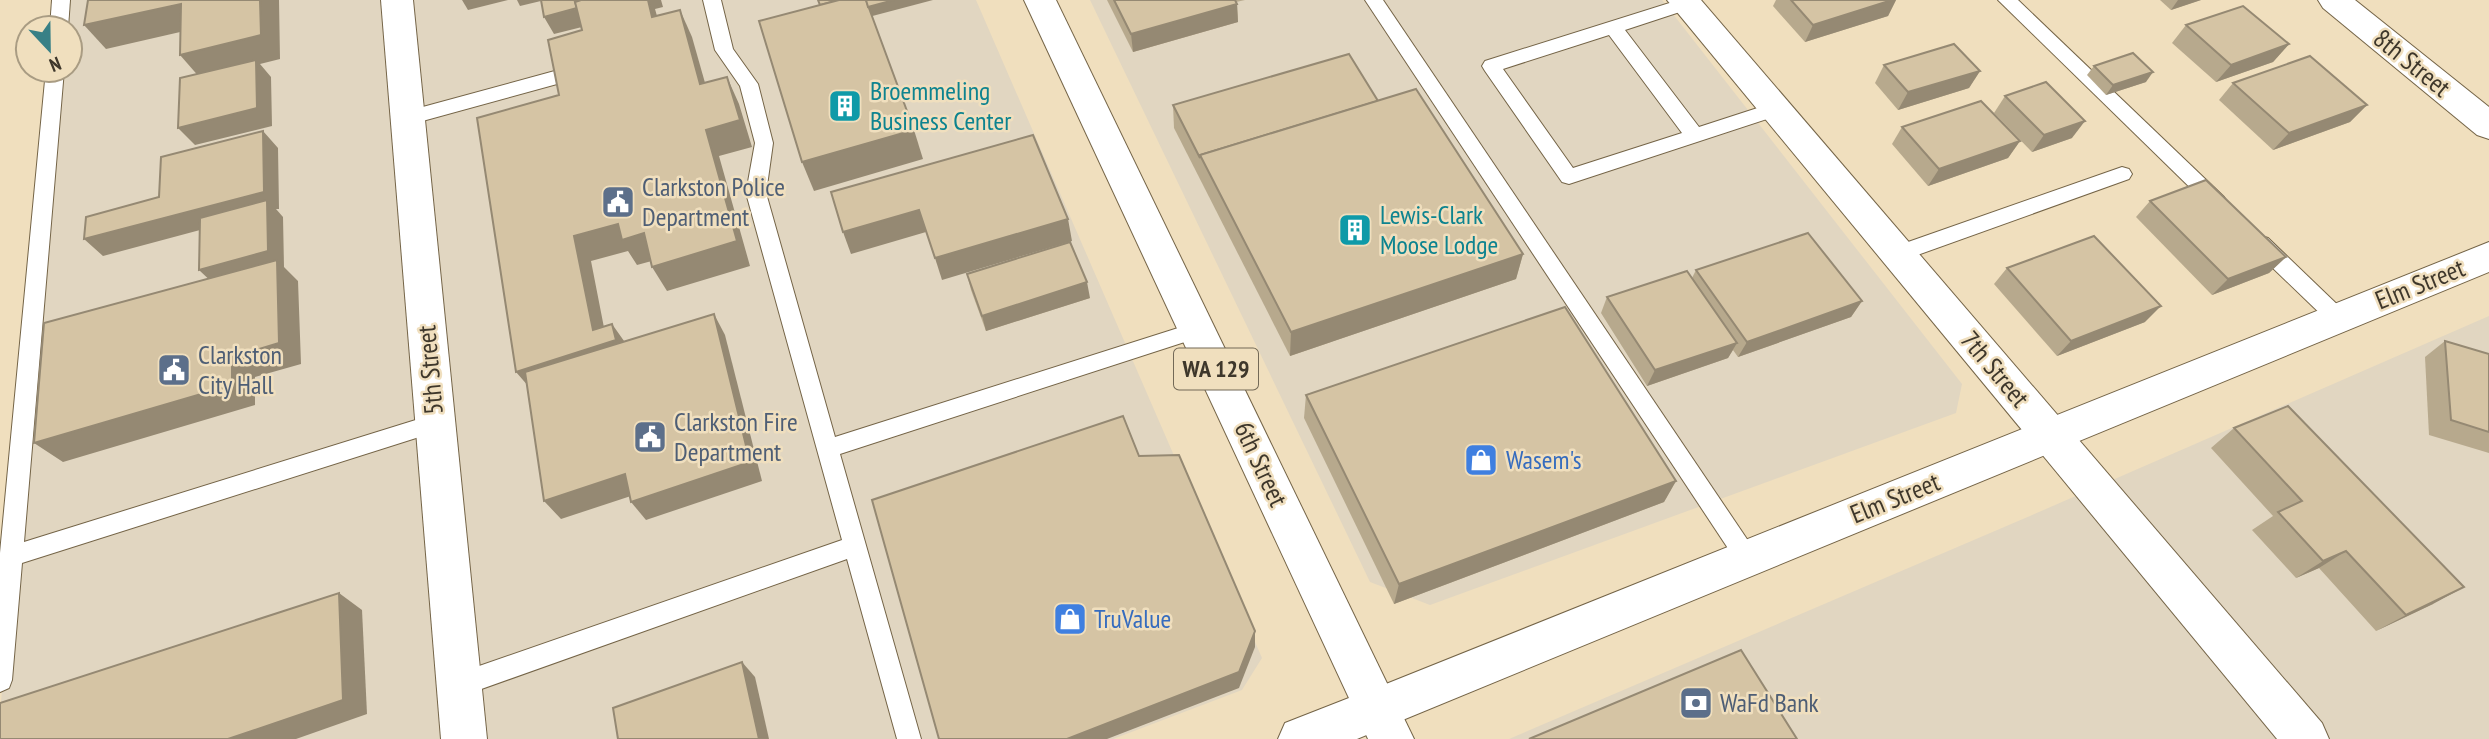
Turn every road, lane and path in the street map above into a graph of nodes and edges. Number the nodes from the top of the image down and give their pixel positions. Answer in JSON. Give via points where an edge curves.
{"nodes":[{"id":1,"x":397,"y":0,"type":"edge"},
{"id":2,"x":712,"y":0,"type":"edge"},
{"id":3,"x":1040,"y":0,"type":"edge"},
{"id":4,"x":1374,"y":0,"type":"edge"},
{"id":5,"x":2007,"y":0,"type":"edge"},
{"id":6,"x":2334,"y":0,"type":"edge"},
{"id":7,"x":1685,"y":2,"type":"edge"},
{"id":8,"x":1613,"y":27,"type":"junction"},
{"id":9,"x":562,"y":76,"type":"edge"},
{"id":10,"x":54,"y":84,"type":"edge"},
{"id":11,"x":1776,"y":109,"type":"junction"},
{"id":12,"x":408,"y":118,"type":"junction"},
{"id":13,"x":2489,"y":126,"type":"edge"},
{"id":14,"x":1695,"y":135,"type":"junction"},
{"id":15,"x":2122,"y":174,"type":"dead end"},
{"id":16,"x":2227,"y":211,"type":"edge"},
{"id":17,"x":2247,"y":231,"type":"edge"},
{"id":18,"x":1898,"y":254,"type":"junction"},
{"id":19,"x":2489,"y":256,"type":"edge"},
{"id":20,"x":2337,"y":317,"type":"junction"},
{"id":21,"x":1197,"y":330,"type":"junction"},
{"id":22,"x":435,"y":423,"type":"junction"},
{"id":23,"x":2050,"y":434,"type":"junction"},
{"id":24,"x":827,"y":449,"type":"junction"},
{"id":25,"x":854,"y":546,"type":"junction"},
{"id":26,"x":11,"y":556,"type":"junction"},
{"id":27,"x":1747,"y":558,"type":"junction"},
{"id":28,"x":0,"y":680,"type":"edge"},
{"id":29,"x":459,"y":685,"type":"junction"},
{"id":30,"x":1384,"y":724,"type":"edge"},
{"id":31,"x":464,"y":739,"type":"edge"},
{"id":32,"x":909,"y":739,"type":"edge"},
{"id":33,"x":1301,"y":739,"type":"edge"},
{"id":34,"x":2306,"y":739,"type":"edge"}],
"edges":[{"from":1,"to":12,"type":"street","name":"5th Street"},
{"from":2,"to":24,"type":"lane","via":[[724,50],[749,84],[764,143],[756,193]]},
{"from":3,"to":21,"type":"street","name":"6th Street","number":"WA 129"},
{"from":4,"to":27,"type":"lane"},
{"from":5,"to":16,"type":"lane"},
{"from":6,"to":13,"type":"street","name":"8th Street"},
{"from":7,"to":8,"type":"lane"},
{"from":7,"to":11,"type":"street","name":"7th Street"},
{"from":8,"to":14,"type":"lane"},
{"from":8,"to":14,"type":"lane","via":[[1491,66],[1569,177]]},
{"from":9,"to":12,"type":"lane"},
{"from":10,"to":26,"type":"lane"},
{"from":11,"to":14,"type":"lane"},
{"from":11,"to":18,"type":"street","name":"7th Street"},
{"from":12,"to":22,"type":"street","name":"5th Street"},
{"from":15,"to":18,"type":"lane"},
{"from":17,"to":20,"type":"lane"},
{"from":18,"to":23,"type":"street","name":"7th Street"},
{"from":19,"to":20,"type":"street","name":"Elm Street"},
{"from":20,"to":23,"type":"street","name":"Elm Street"},
{"from":21,"to":24,"type":"lane"},
{"from":21,"to":30,"type":"street","name":"6th Street","number":"WA 129"},
{"from":22,"to":26,"type":"lane"},
{"from":22,"to":29,"type":"street","name":"5th Street"},
{"from":23,"to":27,"type":"street","name":"Elm Street"},
{"from":23,"to":34,"type":"street","name":"7th Street"},
{"from":24,"to":25,"type":"lane"},
{"from":25,"to":29,"type":"lane"},
{"from":25,"to":32,"type":"lane"},
{"from":26,"to":28,"type":"lane"},
{"from":27,"to":30,"type":"street","name":"Elm Street"},
{"from":29,"to":31,"type":"street","name":"5th Street"},
{"from":30,"to":33,"type":"street","name":"Elm Street"}]}
